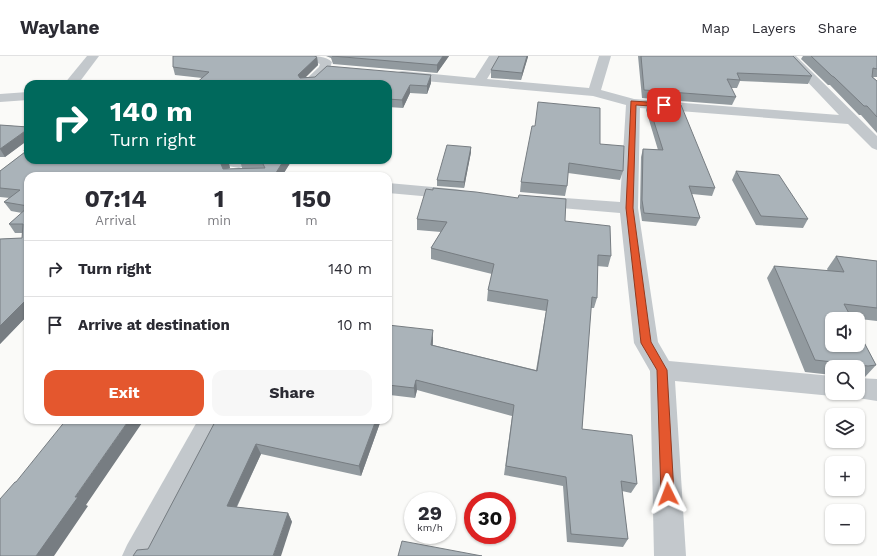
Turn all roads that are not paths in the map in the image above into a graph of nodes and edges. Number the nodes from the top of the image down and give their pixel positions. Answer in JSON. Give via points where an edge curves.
{"nodes":[{"id":1,"x":93,"y":56,"type":"edge"},
{"id":2,"x":316,"y":56,"type":"edge"},
{"id":3,"x":495,"y":56,"type":"edge"},
{"id":4,"x":605,"y":56,"type":"edge"},
{"id":5,"x":789,"y":56,"type":"edge"},
{"id":6,"x":326,"y":68,"type":"junction"},
{"id":7,"x":341,"y":70,"type":"edge"},
{"id":8,"x":387,"y":74,"type":"edge"},
{"id":9,"x":74,"y":80,"type":"edge"},
{"id":10,"x":312,"y":80,"type":"edge"},
{"id":11,"x":479,"y":82,"type":"junction"},
{"id":12,"x":594,"y":92,"type":"junction"},
{"id":13,"x":24,"y":96,"type":"edge"},
{"id":14,"x":0,"y":98,"type":"edge"},
{"id":15,"x":633,"y":103,"type":"junction"},
{"id":16,"x":851,"y":120,"type":"junction"},
{"id":17,"x":877,"y":145,"type":"edge"},
{"id":18,"x":226,"y":164,"type":"edge"},
{"id":19,"x":236,"y":168,"type":"edge"},
{"id":20,"x":392,"y":188,"type":"edge"},
{"id":21,"x":474,"y":195,"type":"edge"},
{"id":22,"x":520,"y":199,"type":"edge"},
{"id":23,"x":629,"y":208,"type":"junction"},
{"id":24,"x":662,"y":370,"type":"junction"},
{"id":25,"x":825,"y":385,"type":"edge"},
{"id":26,"x":865,"y":389,"type":"edge"},
{"id":27,"x":877,"y":390,"type":"edge"},
{"id":28,"x":210,"y":424,"type":"edge"},
{"id":29,"x":138,"y":556,"type":"edge"},
{"id":30,"x":670,"y":556,"type":"edge"}],
"edges":[{"from":1,"to":9,"type":"street"},
{"from":2,"to":6,"type":"street","via":[[326,62]]},
{"from":3,"to":11,"type":"street"},
{"from":4,"to":12,"type":"street"},
{"from":5,"to":16,"type":"street"},
{"from":6,"to":7,"type":"street"},
{"from":6,"to":10,"type":"street"},
{"from":8,"to":11,"type":"street"},
{"from":11,"to":12,"type":"street"},
{"from":12,"to":15,"type":"street"},
{"from":13,"to":14,"type":"street"},
{"from":15,"to":16,"type":"street"},
{"from":15,"to":23,"type":"street"},
{"from":16,"to":17,"type":"street"},
{"from":18,"to":19,"type":"street"},
{"from":20,"to":21,"type":"street"},
{"from":22,"to":23,"type":"street"},
{"from":23,"to":24,"type":"street","via":[[646,343]]},
{"from":24,"to":25,"type":"street"},
{"from":24,"to":30,"type":"street"},
{"from":26,"to":27,"type":"street"},
{"from":28,"to":29,"type":"street"}]}
